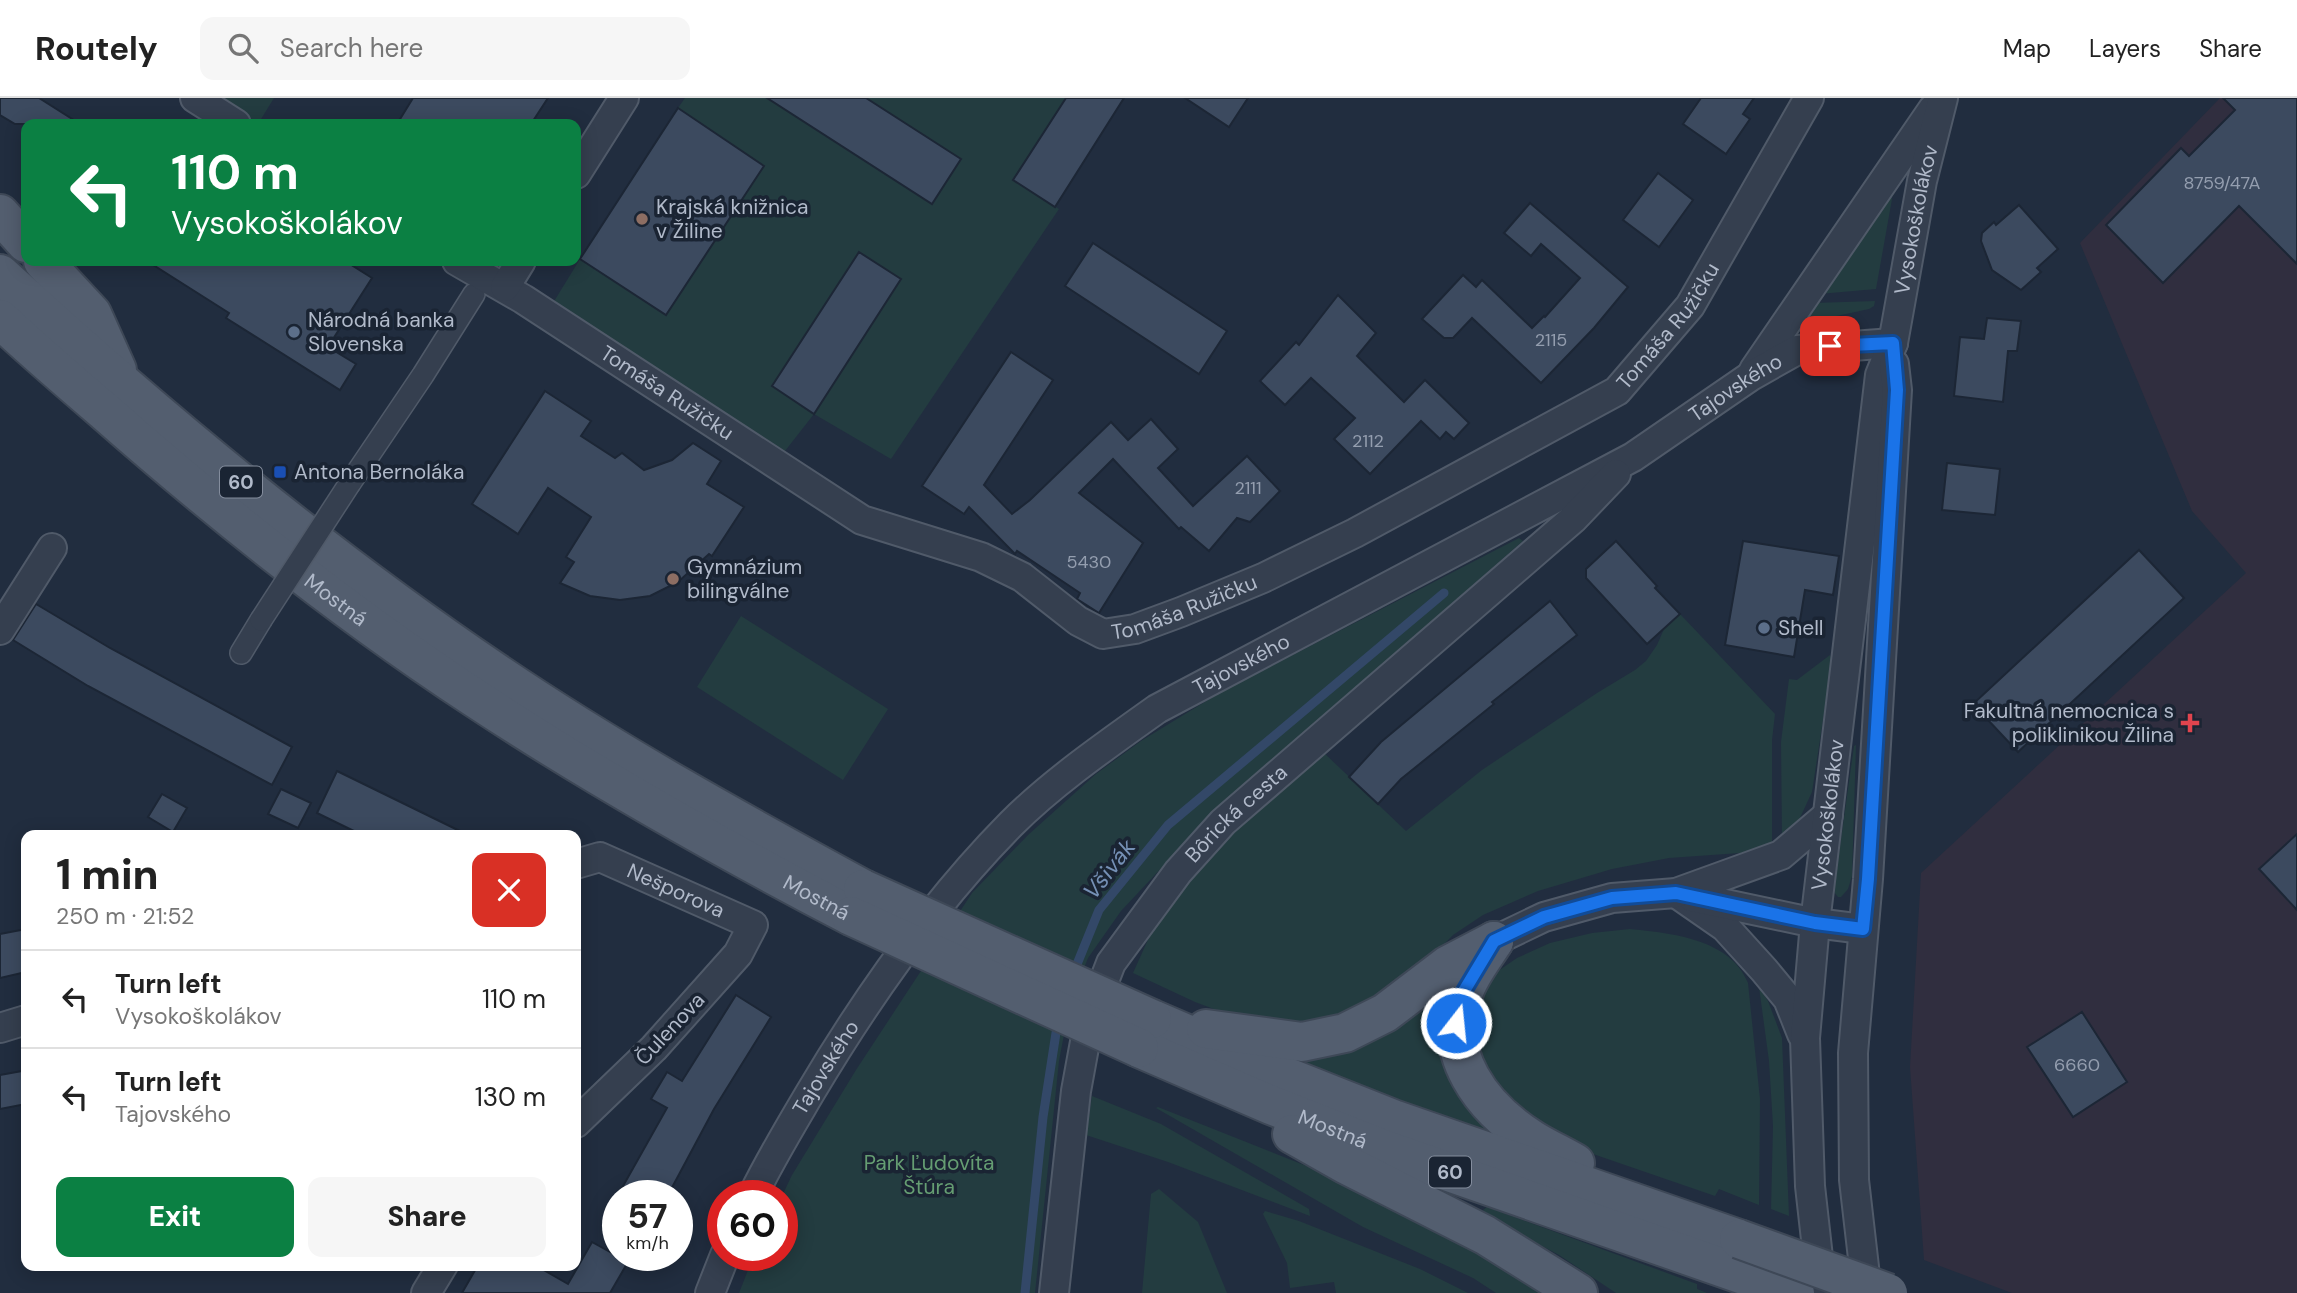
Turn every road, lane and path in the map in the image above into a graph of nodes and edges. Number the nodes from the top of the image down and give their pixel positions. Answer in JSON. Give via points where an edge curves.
{"nodes":[{"id":1,"x":195,"y":98,"type":"edge"},
{"id":2,"x":624,"y":98,"type":"edge"},
{"id":3,"x":1809,"y":98,"type":"edge"},
{"id":4,"x":1942,"y":98,"type":"edge"},
{"id":5,"x":228,"y":119,"type":"edge"},
{"id":6,"x":581,"y":166,"type":"edge"},
{"id":7,"x":0,"y":214,"type":"edge"},
{"id":8,"x":21,"y":237,"type":"edge"},
{"id":9,"x":48,"y":266,"type":"edge"},
{"id":10,"x":466,"y":266,"type":"edge"},
{"id":11,"x":518,"y":266,"type":"edge"},
{"id":12,"x":0,"y":274,"type":"edge"},
{"id":13,"x":505,"y":287,"type":"junction"},
{"id":14,"x":474,"y":295,"type":"dead end"},
{"id":15,"x":0,"y":319,"type":"edge"},
{"id":16,"x":1893,"y":343,"type":"junction"},
{"id":17,"x":1751,"y":376,"type":"junction"},
{"id":18,"x":122,"y":382,"type":"junction"},
{"id":19,"x":1633,"y":457,"type":"junction"},
{"id":20,"x":52,"y":548,"type":"dead end"},
{"id":21,"x":0,"y":631,"type":"edge"},
{"id":22,"x":241,"y":653,"type":"dead end"},
{"id":23,"x":1828,"y":815,"type":"junction"},
{"id":24,"x":588,"y":861,"type":"edge"},
{"id":25,"x":1676,"y":893,"type":"junction"},
{"id":26,"x":857,"y":902,"type":"junction"},
{"id":27,"x":1815,"y":923,"type":"junction"},
{"id":28,"x":753,"y":925,"type":"joint"},
{"id":29,"x":1863,"y":929,"type":"junction"},
{"id":30,"x":1494,"y":941,"type":"junction"},
{"id":31,"x":21,"y":1022,"type":"edge"},
{"id":32,"x":0,"y":1028,"type":"edge"},
{"id":33,"x":1153,"y":1037,"type":"junction"},
{"id":34,"x":1805,"y":1038,"type":"junction"},
{"id":35,"x":581,"y":1118,"type":"edge"},
{"id":36,"x":760,"y":1180,"type":"edge"},
{"id":37,"x":1679,"y":1218,"type":"junction"},
{"id":38,"x":1742,"y":1257,"type":"junction"},
{"id":39,"x":439,"y":1271,"type":"edge"},
{"id":40,"x":719,"y":1271,"type":"edge"},
{"id":41,"x":426,"y":1293,"type":"edge"},
{"id":42,"x":710,"y":1293,"type":"edge"},
{"id":43,"x":1054,"y":1293,"type":"edge"},
{"id":44,"x":1578,"y":1293,"type":"edge"},
{"id":45,"x":1795,"y":1293,"type":"edge"},
{"id":46,"x":1822,"y":1293,"type":"edge"},
{"id":47,"x":1867,"y":1293,"type":"edge"},
{"id":48,"x":1888,"y":1293,"type":"edge"}],
"edges":[{"from":1,"to":5,"type":"street"},
{"from":2,"to":6,"type":"street"},
{"from":3,"to":13,"type":"street","name":"Tomáša Ružičku","via":[[1690,306],[1618,391],[1263,578],[1135,629],[1103,634],[1078,621],[1022,577],[981,557],[862,520]]},
{"from":4,"to":16,"type":"street","name":"Vysokoškolákov"},
{"from":4,"to":17,"type":"street"},
{"from":7,"to":8,"type":"main road"},
{"from":9,"to":18,"type":"main road","via":[[92,314]]},
{"from":10,"to":13,"type":"street","name":"Tomáša Ružičku"},
{"from":11,"to":13,"type":"street"},
{"from":12,"to":18,"type":"main road","name":"Mostná","number":"60"},
{"from":14,"to":22,"type":"street","bridge":true},
{"from":15,"to":26,"type":"main road","name":"Mostná","number":"60","via":[[169,468],[312,582],[476,699],[730,853]]},
{"from":16,"to":17,"type":"street","name":"Tajovského","via":[[1797,350]]},
{"from":16,"to":23,"type":"street","name":"Vysokoškolákov","via":[[1880,374]]},
{"from":16,"to":29,"type":"street","name":"Vysokoškolákov","via":[[1897,390]]},
{"from":17,"to":19,"type":"street","name":"Tajovského"},
{"from":18,"to":26,"type":"main road","name":"Mostná","number":"60","via":[[281,516],[388,597],[496,673],[746,825]]},
{"from":19,"to":36,"type":"street","name":"Tajovského","via":[[1157,709],[1082,764],[1012,822],[915,936],[833,1054]]},
{"from":19,"to":43,"type":"street","name":"Bôrická cesta","via":[[1573,519],[1223,822],[1178,872],[1111,962],[1089,1020],[1076,1091]]},
{"from":20,"to":21,"type":"street"},
{"from":23,"to":25,"type":"street","via":[[1781,855]]},
{"from":23,"to":27,"type":"street","name":"Vysokoškolákov"},
{"from":24,"to":28,"type":"street","name":"Nešporova"},
{"from":25,"to":27,"type":"street"},
{"from":25,"to":30,"type":"street","via":[[1612,898],[1544,917]]},
{"from":25,"to":34,"type":"street","via":[[1725,927],[1764,970],[1787,999]]},
{"from":26,"to":33,"type":"main road","name":"Mostná","number":"60","bridge":true},
{"from":27,"to":29,"type":"street"},
{"from":27,"to":34,"type":"street","name":"Vysokoškolákov"},
{"from":28,"to":35,"type":"street","name":"Čulenova","via":[[738,954],[654,1048]]},
{"from":29,"to":47,"type":"street","name":"Vysokoškolákov","via":[[1853,1053],[1854,1180]]},
{"from":30,"to":33,"type":"main road","via":[[1448,965],[1385,1013],[1345,1033],[1302,1042]]},
{"from":30,"to":37,"type":"main road","via":[[1464,991],[1456,1023],[1468,1078],[1492,1109],[1531,1139]]},
{"from":31,"to":32,"type":"street"},
{"from":33,"to":37,"type":"main road","name":"Mostná","number":"60","via":[[1282,1075]]},
{"from":33,"to":38,"type":"main road","name":"Mostná","number":"60","via":[[1383,1149]]},
{"from":33,"to":44,"type":"main road","via":[[1345,1164],[1485,1235]]},
{"from":34,"to":46,"type":"street","name":"Vysokoškolákov","via":[[1810,1186]]},
{"from":37,"to":38,"type":"main road","name":"Mostná","number":"60"},
{"from":38,"to":45,"type":"main road","number":"60"},
{"from":38,"to":48,"type":"main road","number":"60","bridge":true},
{"from":39,"to":41,"type":"street"},
{"from":40,"to":42,"type":"street"}]}
